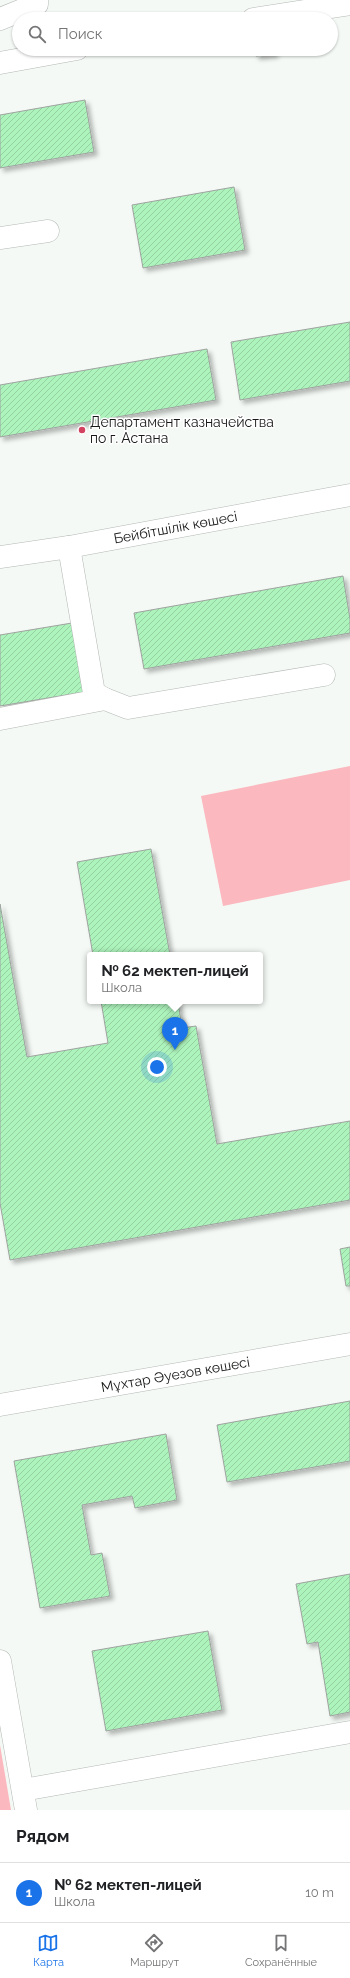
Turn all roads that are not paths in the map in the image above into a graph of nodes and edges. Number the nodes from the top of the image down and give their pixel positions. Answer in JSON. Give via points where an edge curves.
{"nodes":[{"id":1,"x":37,"y":0,"type":"edge"},
{"id":2,"x":350,"y":4,"type":"edge"},
{"id":3,"x":17,"y":12,"type":"edge"},
{"id":4,"x":298,"y":12,"type":"edge"},
{"id":5,"x":12,"y":14,"type":"edge"},
{"id":6,"x":0,"y":19,"type":"edge"},
{"id":7,"x":38,"y":56,"type":"edge"},
{"id":8,"x":0,"y":63,"type":"edge"},
{"id":9,"x":48,"y":231,"type":"dead end"},
{"id":10,"x":0,"y":238,"type":"edge"},
{"id":11,"x":350,"y":494,"type":"edge"},
{"id":12,"x":69,"y":547,"type":"junction"},
{"id":13,"x":0,"y":557,"type":"edge"},
{"id":14,"x":324,"y":675,"type":"dead end"},
{"id":15,"x":105,"y":699,"type":"junction"},
{"id":16,"x":0,"y":719,"type":"edge"},
{"id":17,"x":350,"y":1344,"type":"edge"},
{"id":18,"x":0,"y":1406,"type":"edge"},
{"id":19,"x":0,"y":1661,"type":"edge"},
{"id":20,"x":350,"y":1732,"type":"edge"},
{"id":21,"x":24,"y":1800,"type":"edge"}],
"edges":[{"from":1,"to":3,"type":"street","via":[[37,4]]},
{"from":2,"to":4,"type":"street"},
{"from":5,"to":6,"type":"street"},
{"from":7,"to":8,"type":"street"},
{"from":9,"to":10,"type":"street"},
{"from":11,"to":12,"type":"street","name":"Бейбітшілік көшесі"},
{"from":12,"to":13,"type":"street","name":"Бейбітшілік көшесі"},
{"from":12,"to":15,"type":"street","via":[[94,693]]},
{"from":14,"to":15,"type":"street","via":[[128,708]]},
{"from":15,"to":16,"type":"street"},
{"from":17,"to":18,"type":"street","name":"Мұхтар Әуезов көшесі"},
{"from":19,"to":21,"type":"street"},
{"from":20,"to":21,"type":"street"}]}
